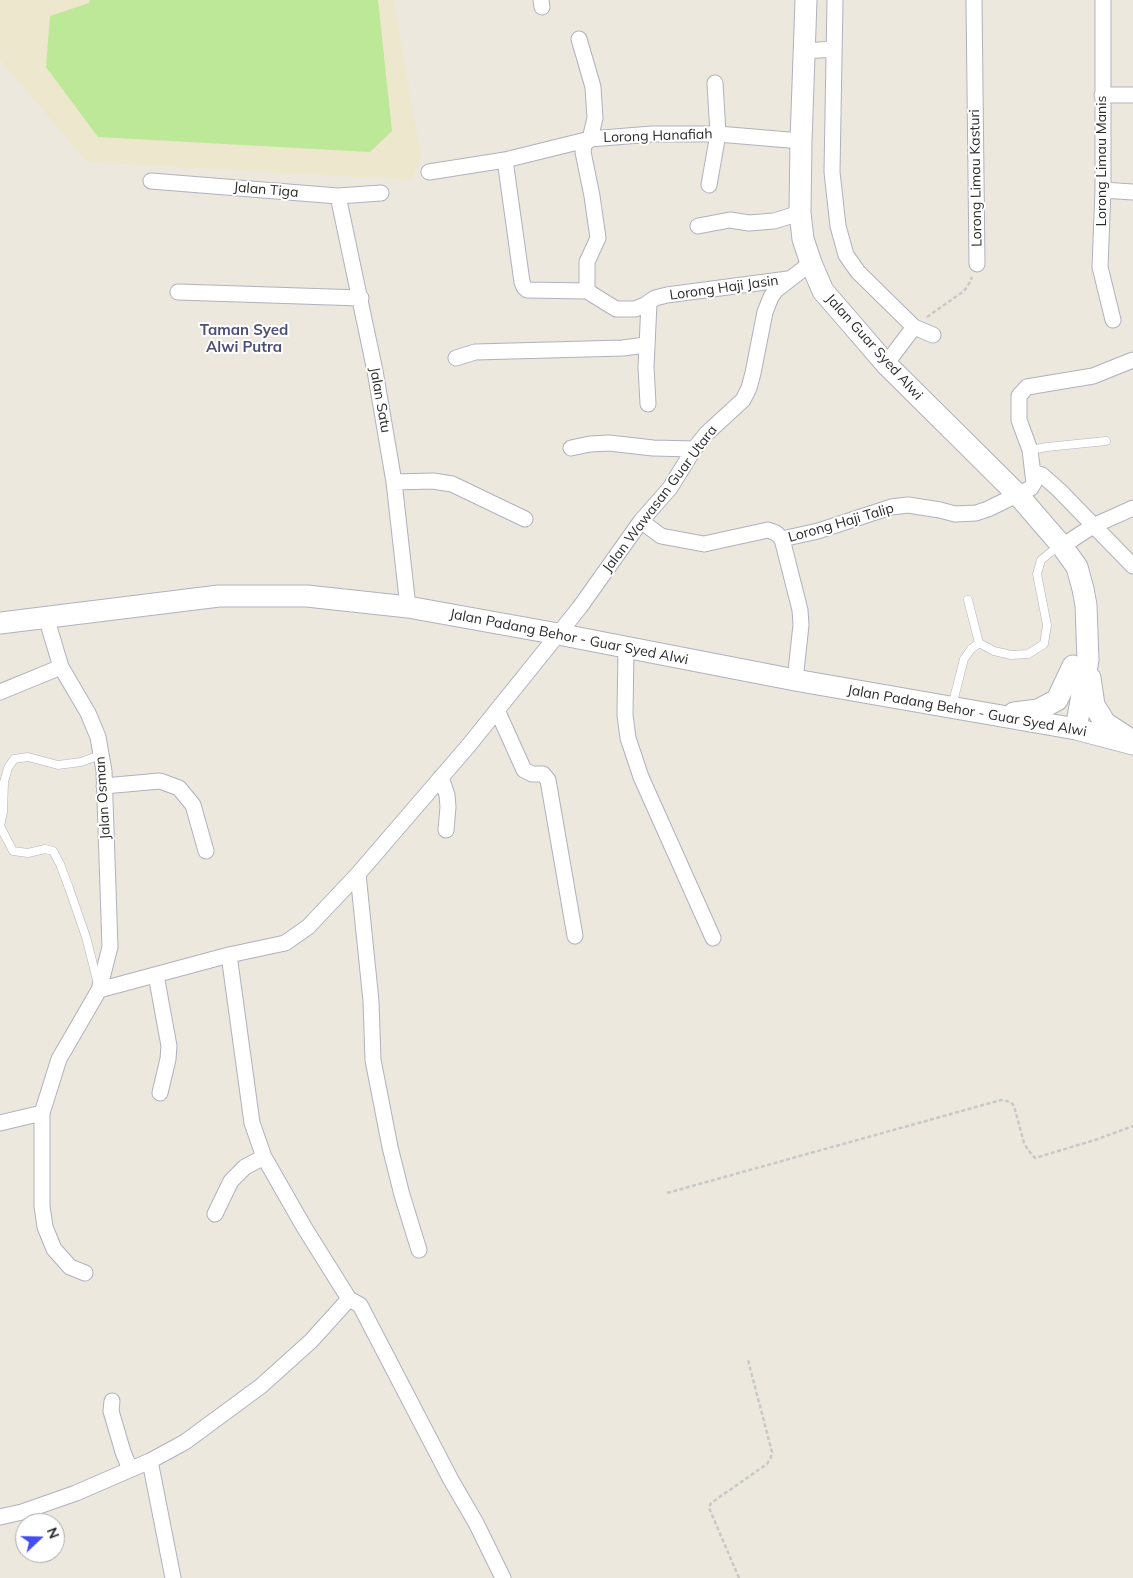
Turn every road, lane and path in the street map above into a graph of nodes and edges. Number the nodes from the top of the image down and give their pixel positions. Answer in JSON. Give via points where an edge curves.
{"nodes":[{"id":1,"x":806,"y":0,"type":"edge"},
{"id":2,"x":835,"y":0,"type":"edge"},
{"id":3,"x":974,"y":0,"type":"edge"},
{"id":4,"x":1102,"y":0,"type":"edge"},
{"id":5,"x":579,"y":39,"type":"dead end"},
{"id":6,"x":834,"y":49,"type":"junction"},
{"id":7,"x":804,"y":50,"type":"junction"},
{"id":8,"x":715,"y":84,"type":"dead end"},
{"id":9,"x":1102,"y":95,"type":"junction"},
{"id":10,"x":1133,"y":95,"type":"edge"},
{"id":11,"x":718,"y":134,"type":"junction"},
{"id":12,"x":590,"y":139,"type":"junction"},
{"id":13,"x":801,"y":141,"type":"junction"},
{"id":14,"x":505,"y":160,"type":"junction"},
{"id":15,"x":429,"y":172,"type":"dead end"},
{"id":16,"x":152,"y":180,"type":"dead end"},
{"id":17,"x":708,"y":185,"type":"dead end"},
{"id":18,"x":1103,"y":190,"type":"junction"},
{"id":19,"x":1133,"y":192,"type":"edge"},
{"id":20,"x":381,"y":193,"type":"dead end"},
{"id":21,"x":338,"y":196,"type":"junction"},
{"id":22,"x":800,"y":213,"type":"junction"},
{"id":23,"x":698,"y":226,"type":"dead end"},
{"id":24,"x":811,"y":263,"type":"junction"},
{"id":25,"x":977,"y":264,"type":"joint"},
{"id":26,"x":790,"y":279,"type":"junction"},
{"id":27,"x":587,"y":291,"type":"junction"},
{"id":28,"x":178,"y":292,"type":"dead end"},
{"id":29,"x":361,"y":298,"type":"junction"},
{"id":30,"x":649,"y":302,"type":"junction"},
{"id":31,"x":1114,"y":320,"type":"dead end"},
{"id":32,"x":914,"y":327,"type":"junction"},
{"id":33,"x":933,"y":335,"type":"dead end"},
{"id":34,"x":646,"y":345,"type":"junction"},
{"id":35,"x":456,"y":358,"type":"dead end"},
{"id":36,"x":1133,"y":360,"type":"edge"},
{"id":37,"x":886,"y":364,"type":"junction"},
{"id":38,"x":648,"y":404,"type":"dead end"},
{"id":39,"x":1106,"y":441,"type":"dead end"},
{"id":40,"x":571,"y":448,"type":"dead end"},
{"id":41,"x":694,"y":449,"type":"junction"},
{"id":42,"x":1030,"y":450,"type":"junction"},
{"id":43,"x":1033,"y":472,"type":"junction"},
{"id":44,"x":394,"y":482,"type":"junction"},
{"id":45,"x":1018,"y":495,"type":"junction"},
{"id":46,"x":1133,"y":508,"type":"edge"},
{"id":47,"x":525,"y":519,"type":"dead end"},
{"id":48,"x":641,"y":521,"type":"junction"},
{"id":49,"x":1093,"y":526,"type":"junction"},
{"id":50,"x":782,"y":540,"type":"junction"},
{"id":51,"x":1062,"y":546,"type":"junction"},
{"id":52,"x":1133,"y":566,"type":"edge"},
{"id":53,"x":968,"y":600,"type":"dead end"},
{"id":54,"x":408,"y":607,"type":"junction"},
{"id":55,"x":46,"y":617,"type":"junction"},
{"id":56,"x":0,"y":623,"type":"edge"},
{"id":57,"x":558,"y":634,"type":"junction"},
{"id":58,"x":979,"y":643,"type":"junction"},
{"id":59,"x":626,"y":647,"type":"junction"},
{"id":60,"x":1080,"y":663,"type":"junction"},
{"id":61,"x":61,"y":667,"type":"junction"},
{"id":62,"x":795,"y":680,"type":"junction"},
{"id":63,"x":0,"y":692,"type":"edge"},
{"id":64,"x":951,"y":708,"type":"junction"},
{"id":65,"x":497,"y":710,"type":"junction"},
{"id":66,"x":997,"y":714,"type":"junction"},
{"id":67,"x":1069,"y":728,"type":"junction"},
{"id":68,"x":1133,"y":743,"type":"edge"},
{"id":69,"x":100,"y":755,"type":"junction"},
{"id":70,"x":441,"y":777,"type":"junction"},
{"id":71,"x":104,"y":786,"type":"junction"},
{"id":72,"x":0,"y":826,"type":"edge"},
{"id":73,"x":446,"y":830,"type":"dead end"},
{"id":74,"x":206,"y":851,"type":"dead end"},
{"id":75,"x":358,"y":874,"type":"junction"},
{"id":76,"x":575,"y":936,"type":"dead end"},
{"id":77,"x":713,"y":938,"type":"dead end"},
{"id":78,"x":230,"y":955,"type":"junction"},
{"id":79,"x":156,"y":975,"type":"junction"},
{"id":80,"x":99,"y":990,"type":"junction"},
{"id":81,"x":160,"y":1093,"type":"dead end"},
{"id":82,"x":42,"y":1113,"type":"junction"},
{"id":83,"x":0,"y":1122,"type":"edge"},
{"id":84,"x":1133,"y":1126,"type":"edge"},
{"id":85,"x":264,"y":1158,"type":"junction"},
{"id":86,"x":668,"y":1193,"type":"dead end"},
{"id":87,"x":215,"y":1214,"type":"dead end"},
{"id":88,"x":419,"y":1250,"type":"dead end"},
{"id":89,"x":85,"y":1273,"type":"dead end"},
{"id":90,"x":349,"y":1298,"type":"junction"},
{"id":91,"x":748,"y":1360,"type":"dead end"},
{"id":92,"x":112,"y":1401,"type":"dead end"},
{"id":93,"x":150,"y":1460,"type":"junction"},
{"id":94,"x":133,"y":1468,"type":"junction"},
{"id":95,"x":0,"y":1518,"type":"edge"},
{"id":96,"x":173,"y":1578,"type":"edge"},
{"id":97,"x":504,"y":1578,"type":"edge"},
{"id":98,"x":739,"y":1578,"type":"edge"}],
"edges":[{"from":1,"to":7,"type":"main road","name":"Jalan Guar Syed Alwi"},
{"from":2,"to":6,"type":"street"},
{"from":3,"to":25,"type":"street","name":"Lorong Limau Kasturi"},
{"from":4,"to":9,"type":"street","name":"Lorong Limau Manis"},
{"from":5,"to":12,"type":"street","via":[[593,88],[595,118]]},
{"from":6,"to":7,"type":"street"},
{"from":6,"to":32,"type":"street","via":[[832,172],[838,226],[846,255],[858,272]]},
{"from":7,"to":13,"type":"main road","name":"Jalan Guar Syed Alwi"},
{"from":8,"to":11,"type":"street"},
{"from":9,"to":10,"type":"street"},
{"from":9,"to":18,"type":"street","name":"Lorong Limau Manis"},
{"from":11,"to":12,"type":"street","name":"Lorong Hanafiah","via":[[652,134]]},
{"from":11,"to":13,"type":"street","name":"Lorong Hanafiah"},
{"from":11,"to":17,"type":"street"},
{"from":12,"to":14,"type":"street","name":"Lorong Hanafiah"},
{"from":12,"to":27,"type":"street","via":[[584,144],[583,152],[598,238],[587,262]]},
{"from":13,"to":22,"type":"main road","name":"Jalan Guar Syed Alwi"},
{"from":14,"to":15,"type":"street","name":"Lorong Hanafiah"},
{"from":14,"to":27,"type":"street","via":[[524,287],[527,290]]},
{"from":16,"to":21,"type":"street","name":"Jalan Tiga"},
{"from":18,"to":19,"type":"street"},
{"from":18,"to":31,"type":"street","name":"Lorong Limau Manis","via":[[1100,267]]},
{"from":20,"to":21,"type":"street","name":"Jalan Tiga"},
{"from":21,"to":29,"type":"street","name":"Jalan Satu"},
{"from":22,"to":23,"type":"street","via":[[774,221],[749,223],[730,220]]},
{"from":22,"to":24,"type":"main road","name":"Jalan Guar Syed Alwi","via":[[803,239]]},
{"from":24,"to":26,"type":"street","name":"Jalan Wawasan Guar Utara"},
{"from":24,"to":37,"type":"main road","name":"Jalan Guar Syed Alwi","via":[[823,291]]},
{"from":25,"to":32,"type":"path","name":"Lorong Limau Kasturi","via":[[964,291]]},
{"from":26,"to":30,"type":"street","name":"Lorong Haji Jasin","via":[[667,295]]},
{"from":26,"to":41,"type":"street","name":"Jalan Wawasan Guar Utara","via":[[771,297],[765,312],[751,380],[742,400]]},
{"from":27,"to":30,"type":"street","name":"Lorong Haji Jasin","via":[[616,309],[635,310]]},
{"from":28,"to":29,"type":"street"},
{"from":29,"to":44,"type":"street","name":"Jalan Satu"},
{"from":30,"to":34,"type":"street"},
{"from":32,"to":33,"type":"street"},
{"from":32,"to":37,"type":"street"},
{"from":34,"to":35,"type":"street","via":[[475,352]]},
{"from":34,"to":38,"type":"street"},
{"from":36,"to":42,"type":"street","via":[[1094,376],[1027,386],[1019,396],[1018,420]]},
{"from":37,"to":45,"type":"main road","name":"Jalan Guar Syed Alwi"},
{"from":39,"to":42,"type":"lane"},
{"from":40,"to":41,"type":"street","via":[[609,443]]},
{"from":41,"to":48,"type":"street","name":"Jalan Wawasan Guar Utara","via":[[670,488]]},
{"from":42,"to":43,"type":"street"},
{"from":43,"to":45,"type":"street","via":[[1031,488]]},
{"from":43,"to":49,"type":"street","via":[[1042,475]]},
{"from":44,"to":47,"type":"street","via":[[452,484]]},
{"from":44,"to":54,"type":"street","name":"Jalan Satu"},
{"from":45,"to":50,"type":"street","name":"Lorong Haji Talip","via":[[988,509],[967,514],[908,505],[891,507]]},
{"from":45,"to":51,"type":"main road","name":"Jalan Guar Syed Alwi"},
{"from":46,"to":49,"type":"street"},
{"from":48,"to":50,"type":"street","name":"Lorong Haji Talip","via":[[661,536],[704,544],[768,530]]},
{"from":48,"to":57,"type":"street","name":"Jalan Wawasan Guar Utara"},
{"from":49,"to":51,"type":"street"},
{"from":49,"to":52,"type":"street"},
{"from":50,"to":62,"type":"street","via":[[801,618]]},
{"from":51,"to":58,"type":"lane","via":[[1041,560],[1037,574],[1047,625],[1044,644],[1028,654],[1011,655]]},
{"from":51,"to":60,"type":"main road","name":"Jalan Guar Syed Alwi","via":[[1077,567],[1084,589],[1087,636]]},
{"from":53,"to":58,"type":"lane"},
{"from":54,"to":55,"type":"main road","name":"Jalan Padang Behor - Guar Syed Alwi","via":[[307,596],[219,596]]},
{"from":54,"to":57,"type":"main road","name":"Jalan Padang Behor - Guar Syed Alwi"},
{"from":55,"to":56,"type":"main road","name":"Jalan Padang Behor - Guar Syed Alwi"},
{"from":55,"to":61,"type":"street","name":"Jalan Osman"},
{"from":57,"to":59,"type":"main road","name":"Jalan Padang Behor - Guar Syed Alwi"},
{"from":57,"to":65,"type":"street","name":"Jalan Wawasan Guar Utara"},
{"from":58,"to":64,"type":"lane","via":[[964,659]]},
{"from":59,"to":62,"type":"main road","name":"Jalan Padang Behor - Guar Syed Alwi"},
{"from":59,"to":77,"type":"street","via":[[628,738],[641,777]]},
{"from":60,"to":66,"type":"main road","via":[[1057,700],[1038,710]]},
{"from":60,"to":67,"type":"main road","name":"Jalan Guar Syed Alwi"},
{"from":60,"to":68,"type":"main road","via":[[1094,705],[1106,724]]},
{"from":61,"to":63,"type":"street"},
{"from":61,"to":69,"type":"street","name":"Jalan Osman","via":[[88,713],[98,737]]},
{"from":62,"to":64,"type":"main road","name":"Jalan Padang Behor - Guar Syed Alwi"},
{"from":64,"to":66,"type":"main road","name":"Jalan Padang Behor - Guar Syed Alwi"},
{"from":65,"to":70,"type":"street","name":"Jalan Wawasan Guar Utara"},
{"from":65,"to":76,"type":"street","via":[[524,770],[543,774],[548,780]]},
{"from":66,"to":67,"type":"main road","name":"Jalan Padang Behor - Guar Syed Alwi"},
{"from":67,"to":68,"type":"main road","name":"Jalan Padang Behor - Guar Syed Alwi"},
{"from":69,"to":71,"type":"street","name":"Jalan Osman"},
{"from":69,"to":72,"type":"lane","via":[[58,765],[28,758],[14,759],[4,782]]},
{"from":70,"to":73,"type":"street","via":[[448,807]]},
{"from":70,"to":75,"type":"street","name":"Jalan Wawasan Guar Utara"},
{"from":71,"to":74,"type":"street","via":[[160,781],[179,788],[192,805]]},
{"from":71,"to":80,"type":"street","name":"Jalan Osman","via":[[110,947]]},
{"from":72,"to":80,"type":"lane","via":[[13,851],[28,853],[45,848],[53,851],[86,937]]},
{"from":75,"to":78,"type":"street","name":"Jalan Wawasan Guar Utara","via":[[308,927],[285,942]]},
{"from":75,"to":88,"type":"street","via":[[371,1001],[373,1060],[390,1147]]},
{"from":78,"to":79,"type":"street","name":"Jalan Wawasan Guar Utara"},
{"from":78,"to":85,"type":"street","via":[[252,1123]]},
{"from":79,"to":80,"type":"street","name":"Jalan Wawasan Guar Utara"},
{"from":79,"to":81,"type":"street","via":[[169,1046]]},
{"from":80,"to":82,"type":"street","name":"Jalan Osman","via":[[59,1059]]},
{"from":82,"to":83,"type":"street"},
{"from":82,"to":89,"type":"street","name":"Jalan Osman","via":[[45,1227],[54,1249],[70,1267]]},
{"from":84,"to":86,"type":"path","via":[[1035,1158],[1024,1143],[1014,1106],[1001,1100]]},
{"from":85,"to":87,"type":"street","via":[[245,1167],[231,1181]]},
{"from":85,"to":90,"type":"street"},
{"from":90,"to":93,"type":"street","via":[[310,1341],[260,1386],[185,1442]]},
{"from":90,"to":97,"type":"street","via":[[360,1306]]},
{"from":91,"to":98,"type":"path","via":[[771,1457],[767,1464],[710,1503],[709,1508]]},
{"from":92,"to":94,"type":"street","via":[[123,1452]]},
{"from":93,"to":94,"type":"street"},
{"from":93,"to":96,"type":"street"},
{"from":94,"to":95,"type":"street","via":[[76,1493]]}]}
